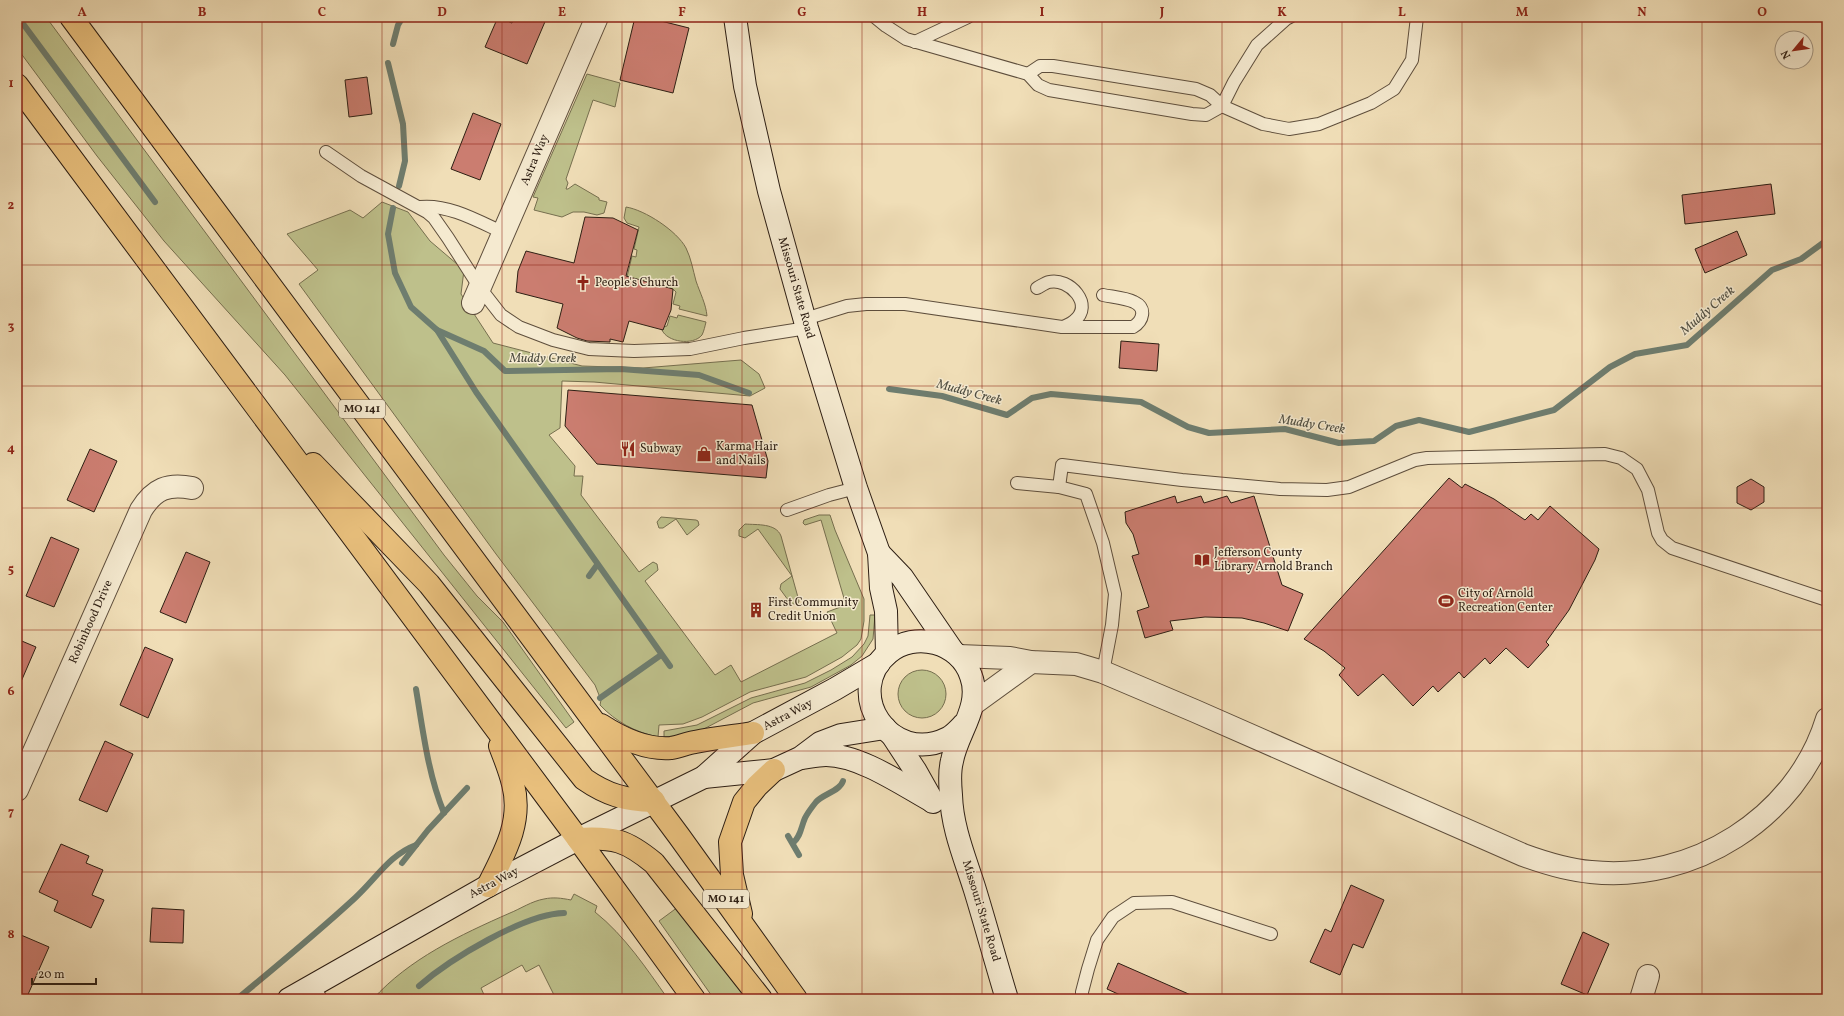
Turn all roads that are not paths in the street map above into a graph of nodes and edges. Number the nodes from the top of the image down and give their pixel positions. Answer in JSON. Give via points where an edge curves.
{"nodes":[{"id":1,"x":71,"y":17,"type":"edge"},
{"id":2,"x":597,"y":17,"type":"edge"},
{"id":3,"x":735,"y":17,"type":"edge"},
{"id":4,"x":875,"y":17,"type":"edge"},
{"id":5,"x":968,"y":17,"type":"edge"},
{"id":6,"x":1290,"y":17,"type":"edge"},
{"id":7,"x":1417,"y":17,"type":"edge"},
{"id":8,"x":915,"y":42,"type":"junction"},
{"id":9,"x":1028,"y":74,"type":"junction"},
{"id":10,"x":17,"y":85,"type":"edge"},
{"id":11,"x":1222,"y":106,"type":"junction"},
{"id":12,"x":326,"y":152,"type":"dead end"},
{"id":13,"x":420,"y":207,"type":"junction"},
{"id":14,"x":504,"y":232,"type":"junction"},
{"id":15,"x":1037,"y":288,"type":"dead end"},
{"id":16,"x":1103,"y":295,"type":"dead end"},
{"id":17,"x":477,"y":296,"type":"junction"},
{"id":18,"x":806,"y":323,"type":"junction"},
{"id":19,"x":1062,"y":327,"type":"junction"},
{"id":20,"x":252,"y":401,"type":"junction"},
{"id":21,"x":1017,"y":483,"type":"dead end"},
{"id":22,"x":1060,"y":486,"type":"junction"},
{"id":23,"x":192,"y":488,"type":"dead end"},
{"id":24,"x":856,"y":488,"type":"junction"},
{"id":25,"x":787,"y":510,"type":"dead end"},
{"id":26,"x":878,"y":554,"type":"junction"},
{"id":27,"x":1827,"y":600,"type":"edge"},
{"id":28,"x":955,"y":653,"type":"junction"},
{"id":29,"x":883,"y":658,"type":"junction"},
{"id":30,"x":1031,"y":662,"type":"junction"},
{"id":31,"x":1102,"y":672,"type":"junction"},
{"id":32,"x":973,"y":704,"type":"junction"},
{"id":33,"x":1827,"y":719,"type":"edge"},
{"id":34,"x":594,"y":721,"type":"junction"},
{"id":35,"x":964,"y":724,"type":"junction"},
{"id":36,"x":494,"y":728,"type":"junction"},
{"id":37,"x":888,"y":732,"type":"junction"},
{"id":38,"x":753,"y":733,"type":"junction"},
{"id":39,"x":800,"y":758,"type":"junction"},
{"id":40,"x":774,"y":770,"type":"junction"},
{"id":41,"x":704,"y":777,"type":"junction"},
{"id":42,"x":17,"y":790,"type":"edge"},
{"id":43,"x":654,"y":801,"type":"junction"},
{"id":44,"x":932,"y":801,"type":"junction"},
{"id":45,"x":953,"y":824,"type":"junction"},
{"id":46,"x":578,"y":839,"type":"junction"},
{"id":47,"x":488,"y":886,"type":"junction"},
{"id":48,"x":743,"y":923,"type":"junction"},
{"id":49,"x":1271,"y":934,"type":"dead end"},
{"id":50,"x":1648,"y":976,"type":"dead end"},
{"id":51,"x":317,"y":992,"type":"edge"},
{"id":52,"x":289,"y":999,"type":"edge"},
{"id":53,"x":694,"y":999,"type":"edge"},
{"id":54,"x":761,"y":999,"type":"edge"},
{"id":55,"x":796,"y":999,"type":"edge"},
{"id":56,"x":1007,"y":999,"type":"edge"},
{"id":57,"x":1082,"y":999,"type":"edge"},
{"id":58,"x":1641,"y":999,"type":"edge"}],
"edges":[{"from":1,"to":34,"type":"highway","number":"MO 141"},
{"from":2,"to":14,"type":"street","name":"Astra Way"},
{"from":3,"to":18,"type":"street","name":"Missouri State Road","via":[[745,86],[768,191]]},
{"from":4,"to":8,"type":"lane","via":[[898,34]]},
{"from":5,"to":8,"type":"lane"},
{"from":6,"to":11,"type":"lane","via":[[1257,45]]},
{"from":7,"to":11,"type":"lane","via":[[1412,60],[1394,89],[1371,103],[1319,124],[1289,129],[1263,124]]},
{"from":8,"to":9,"type":"lane"},
{"from":9,"to":11,"type":"lane","via":[[1040,66],[1053,66],[1196,89],[1210,95]]},
{"from":9,"to":11,"type":"lane","via":[[1038,85],[1049,90],[1192,114],[1206,115]]},
{"from":10,"to":20,"type":"highway"},
{"from":12,"to":13,"type":"lane","via":[[361,176]]},
{"from":13,"to":14,"type":"lane","via":[[434,206],[448,210]]},
{"from":13,"to":17,"type":"lane","via":[[434,218],[463,259]]},
{"from":14,"to":17,"type":"street","name":"Astra Way"},
{"from":15,"to":19,"type":"lane","via":[[1049,282],[1061,282],[1079,294],[1081,310],[1078,317],[1074,322]]},
{"from":16,"to":19,"type":"lane","via":[[1134,302],[1143,314],[1140,323],[1133,327]]},
{"from":17,"to":18,"type":"lane","via":[[519,327],[553,340],[589,349],[690,349]]},
{"from":18,"to":19,"type":"lane","via":[[847,306],[905,304]]},
{"from":18,"to":24,"type":"street","name":"Missouri State Road"},
{"from":20,"to":36,"type":"highway"},
{"from":20,"to":43,"type":"highway","via":[[429,584],[584,779],[600,790],[617,796]]},
{"from":21,"to":22,"type":"lane"},
{"from":22,"to":27,"type":"lane","via":[[1062,465],[1227,484],[1327,490],[1348,487],[1415,460],[1427,458],[1605,454],[1621,458],[1637,469],[1648,490],[1658,533],[1672,548]]},
{"from":22,"to":31,"type":"lane","via":[[1086,494],[1115,594],[1112,625]]},
{"from":23,"to":42,"type":"street","name":"Robinhood Drive","via":[[181,486],[156,492],[141,510]]},
{"from":24,"to":25,"type":"lane"},
{"from":24,"to":26,"type":"street","name":"Missouri State Road"},
{"from":26,"to":28,"type":"street","name":"Missouri State Road","via":[[902,577]]},
{"from":26,"to":29,"type":"street","name":"Missouri State Road","via":[[886,611]]},
{"from":28,"to":29,"type":"street","via":[[940,644],[913,641],[900,645]]},
{"from":28,"to":30,"type":"street"},
{"from":28,"to":32,"type":"street","via":[[972,676]]},
{"from":29,"to":37,"type":"street","via":[[871,681],[871,702],[878,721]]},
{"from":29,"to":38,"type":"street","name":"Astra Way","via":[[835,689]]},
{"from":30,"to":31,"type":"street","via":[[1076,664]]},
{"from":30,"to":32,"type":"street"},
{"from":31,"to":33,"type":"street","via":[[1523,855],[1548,864],[1592,872],[1628,873],[1666,868],[1712,851],[1741,834],[1766,815],[1789,790],[1822,738]]},
{"from":32,"to":35,"type":"street"},
{"from":34,"to":38,"type":"highway","via":[[618,736],[656,747],[671,748]]},
{"from":34,"to":43,"type":"highway","number":"MO 141"},
{"from":35,"to":37,"type":"street","via":[[950,737],[931,745],[910,744]]},
{"from":35,"to":45,"type":"street","name":"Missouri State Road","via":[[952,760],[950,775]]},
{"from":36,"to":46,"type":"highway"},
{"from":36,"to":47,"type":"highway","via":[[513,785],[516,817],[512,833]]},
{"from":37,"to":39,"type":"street","name":"Astra Way","via":[[841,735],[820,743]]},
{"from":37,"to":44,"type":"street","name":"Missouri State Road","via":[[915,770]]},
{"from":38,"to":41,"type":"street","name":"Astra Way"},
{"from":39,"to":40,"type":"street","name":"Astra Way"},
{"from":39,"to":44,"type":"street","via":[[827,755],[852,760],[874,769]]},
{"from":40,"to":41,"type":"street","name":"Astra Way"},
{"from":40,"to":48,"type":"highway","via":[[744,802],[730,842],[732,875]]},
{"from":41,"to":43,"type":"street","name":"Astra Way"},
{"from":43,"to":46,"type":"street","name":"Astra Way"},
{"from":43,"to":48,"type":"highway","number":"MO 141"},
{"from":44,"to":45,"type":"street","name":"Missouri State Road"},
{"from":45,"to":56,"type":"street","name":"Missouri State Road"},
{"from":46,"to":47,"type":"street","name":"Astra Way"},
{"from":46,"to":53,"type":"highway"},
{"from":46,"to":54,"type":"highway","via":[[619,840],[636,848],[654,863]]},
{"from":47,"to":51,"type":"street","name":"Astra Way"},
{"from":48,"to":55,"type":"highway","number":"MO 141"},
{"from":49,"to":57,"type":"lane","via":[[1172,902],[1134,903],[1113,917],[1097,940]]},
{"from":50,"to":58,"type":"street"},
{"from":51,"to":52,"type":"street","name":"Astra Way"}]}
